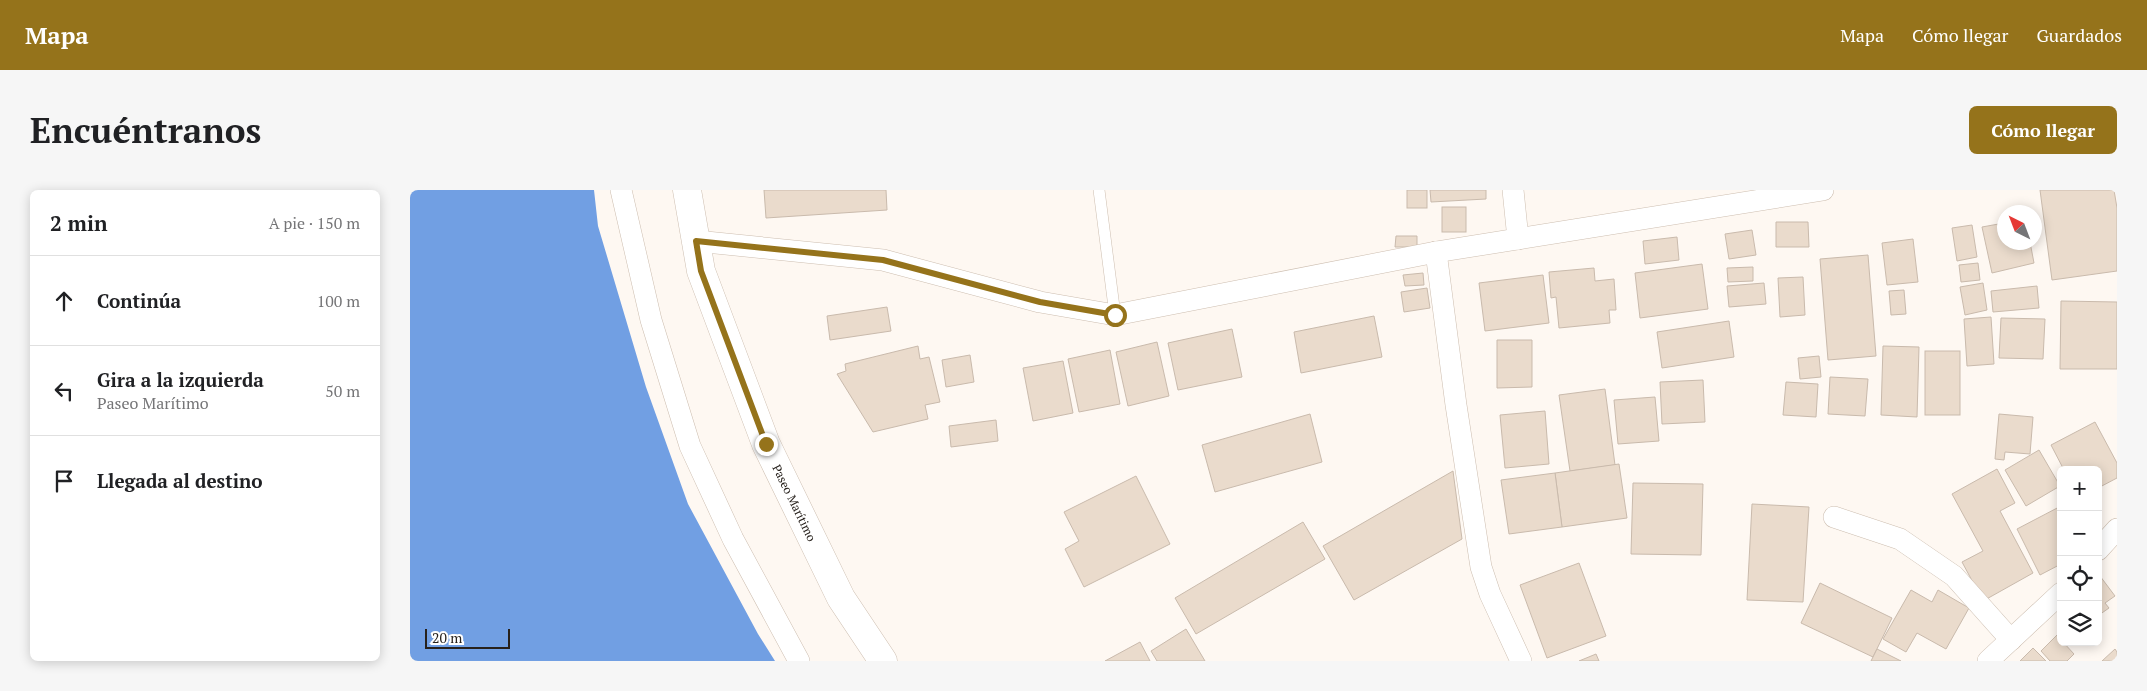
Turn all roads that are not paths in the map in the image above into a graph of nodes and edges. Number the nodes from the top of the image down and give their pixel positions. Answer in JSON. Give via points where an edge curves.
{"nodes":[{"id":1,"x":621,"y":190,"type":"edge"},
{"id":2,"x":688,"y":190,"type":"edge"},
{"id":3,"x":1099,"y":190,"type":"edge"},
{"id":4,"x":1513,"y":190,"type":"edge"},
{"id":5,"x":1823,"y":190,"type":"edge"},
{"id":6,"x":1518,"y":239,"type":"junction"},
{"id":7,"x":696,"y":241,"type":"junction"},
{"id":8,"x":1436,"y":252,"type":"junction"},
{"id":9,"x":1115,"y":315,"type":"junction"},
{"id":10,"x":1834,"y":517,"type":"dead end"},
{"id":11,"x":2117,"y":529,"type":"edge"},
{"id":12,"x":2102,"y":546,"type":"edge"},
{"id":13,"x":2057,"y":597,"type":"edge"},
{"id":14,"x":2012,"y":640,"type":"junction"},
{"id":15,"x":799,"y":661,"type":"edge"},
{"id":16,"x":883,"y":661,"type":"edge"},
{"id":17,"x":1521,"y":661,"type":"edge"},
{"id":18,"x":1988,"y":661,"type":"edge"}],
"edges":[{"from":1,"to":15,"type":"street","via":[[651,320],[690,446],[733,539]]},
{"from":2,"to":7,"type":"main road","name":"Paseo Marítimo"},
{"from":3,"to":9,"type":"lane"},
{"from":4,"to":6,"type":"street"},
{"from":5,"to":6,"type":"street"},
{"from":6,"to":8,"type":"street"},
{"from":7,"to":9,"type":"street","via":[[883,260],[1040,302]]},
{"from":7,"to":16,"type":"main road","name":"Paseo Marítimo","via":[[701,271],[766,444],[841,598]]},
{"from":8,"to":9,"type":"street"},
{"from":8,"to":17,"type":"street","via":[[1481,567]]},
{"from":10,"to":14,"type":"street","via":[[1900,539],[1954,576]]},
{"from":11,"to":12,"type":"street"},
{"from":13,"to":14,"type":"street"},
{"from":14,"to":18,"type":"street"}]}
